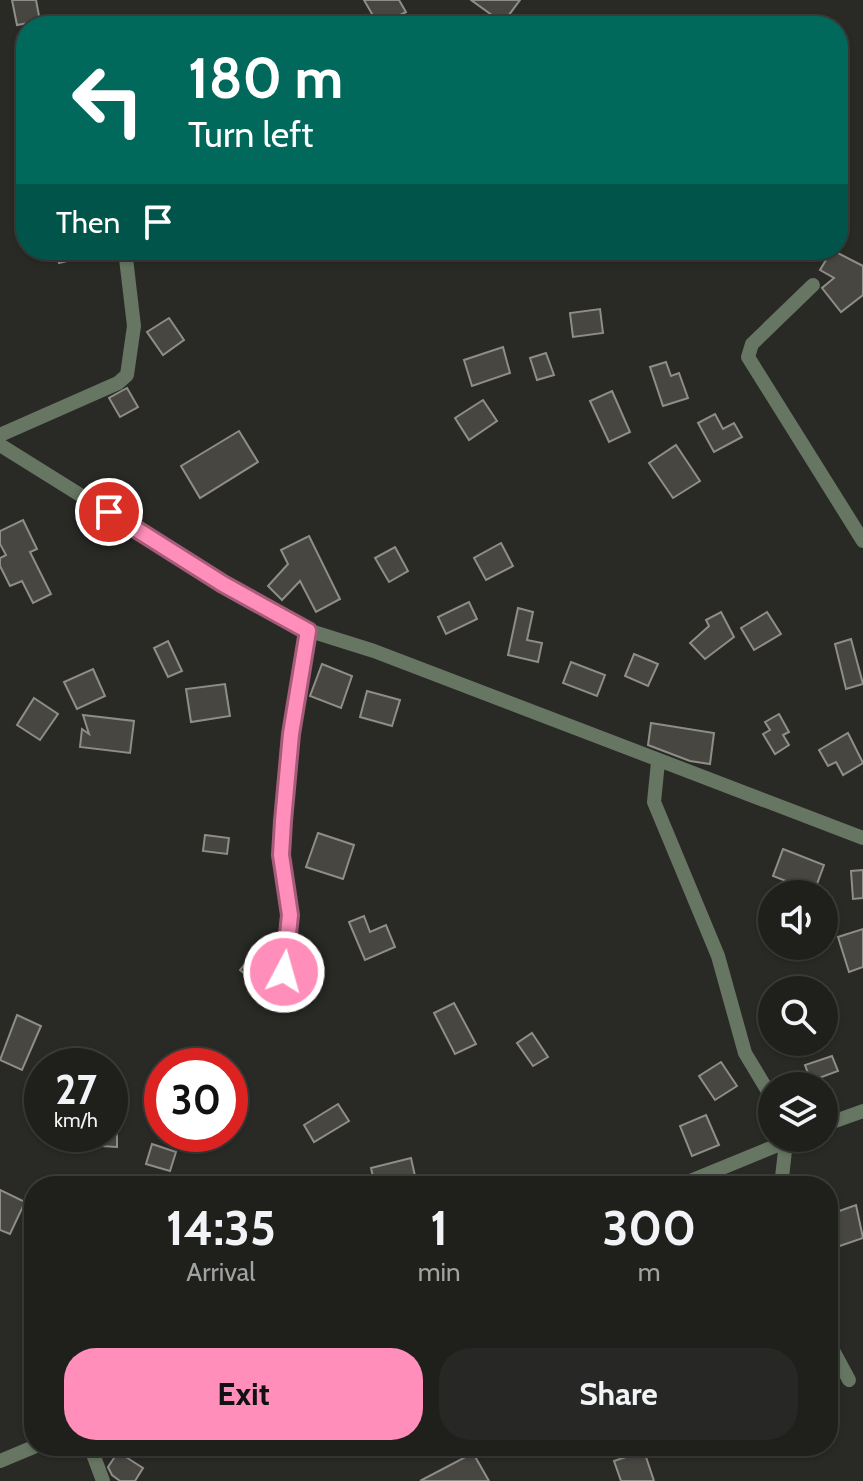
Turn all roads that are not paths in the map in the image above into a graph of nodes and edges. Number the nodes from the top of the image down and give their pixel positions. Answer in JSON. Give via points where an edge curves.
{"nodes":[{"id":1,"x":126,"y":260,"type":"edge"},
{"id":2,"x":813,"y":285,"type":"dead end"},
{"id":3,"x":0,"y":435,"type":"edge"},
{"id":4,"x":0,"y":445,"type":"edge"},
{"id":5,"x":863,"y":541,"type":"edge"},
{"id":6,"x":308,"y":631,"type":"junction"},
{"id":7,"x":658,"y":762,"type":"junction"},
{"id":8,"x":863,"y":838,"type":"edge"},
{"id":9,"x":284,"y":972,"type":"dead end"},
{"id":10,"x":758,"y":1075,"type":"edge"},
{"id":11,"x":863,"y":1111,"type":"edge"},
{"id":12,"x":838,"y":1120,"type":"edge"},
{"id":13,"x":761,"y":1152,"type":"edge"},
{"id":14,"x":788,"y":1152,"type":"edge"},
{"id":15,"x":702,"y":1176,"type":"edge"},
{"id":16,"x":783,"y":1176,"type":"edge"},
{"id":17,"x":838,"y":1360,"type":"edge"},
{"id":18,"x":849,"y":1380,"type":"dead end"},
{"id":19,"x":24,"y":1451,"type":"edge"},
{"id":20,"x":94,"y":1456,"type":"edge"},
{"id":21,"x":0,"y":1461,"type":"edge"},
{"id":22,"x":103,"y":1481,"type":"edge"}],
"edges":[{"from":1,"to":3,"type":"street","via":[[134,326],[127,375]]},
{"from":2,"to":5,"type":"street","via":[[752,344],[748,357]]},
{"from":4,"to":6,"type":"street"},
{"from":6,"to":7,"type":"street","via":[[374,651]]},
{"from":6,"to":9,"type":"street","via":[[283,821],[281,855],[290,915]]},
{"from":7,"to":8,"type":"street"},
{"from":7,"to":10,"type":"street","via":[[654,802],[718,956],[745,1053]]},
{"from":11,"to":12,"type":"street"},
{"from":13,"to":15,"type":"street"},
{"from":14,"to":16,"type":"street"},
{"from":17,"to":18,"type":"street"},
{"from":19,"to":21,"type":"street"},
{"from":20,"to":22,"type":"street"}]}
